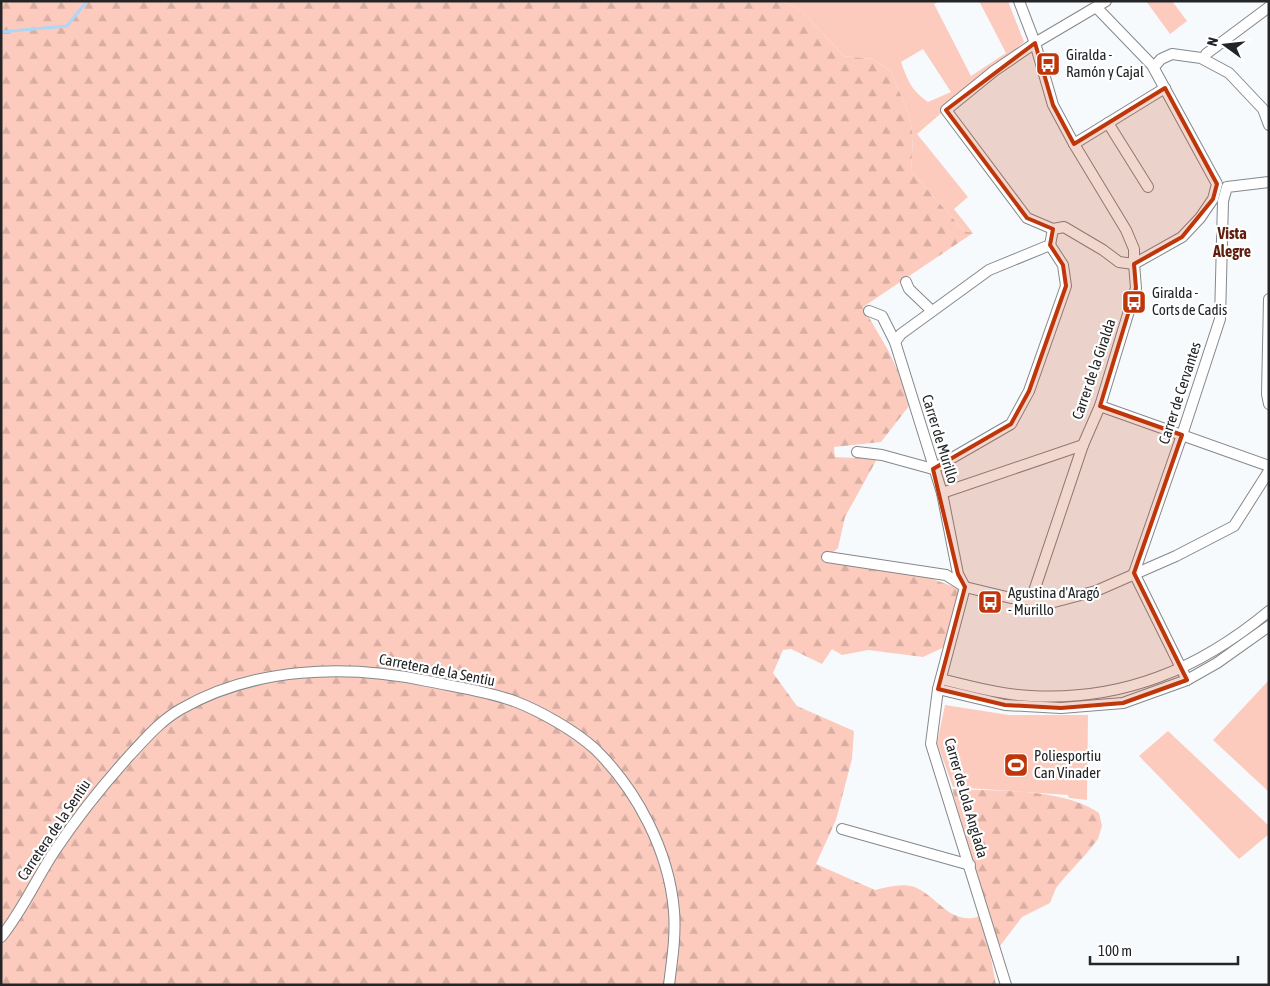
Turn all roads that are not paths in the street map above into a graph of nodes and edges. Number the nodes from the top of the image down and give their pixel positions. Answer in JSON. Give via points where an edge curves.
{"nodes":[{"id":1,"x":1019,"y":1,"type":"edge"},
{"id":2,"x":1106,"y":1,"type":"edge"},
{"id":3,"x":1096,"y":7,"type":"junction"},
{"id":4,"x":1269,"y":7,"type":"edge"},
{"id":5,"x":1035,"y":43,"type":"junction"},
{"id":6,"x":1206,"y":54,"type":"dead end"},
{"id":7,"x":1154,"y":67,"type":"junction"},
{"id":8,"x":1165,"y":88,"type":"junction"},
{"id":9,"x":1108,"y":123,"type":"junction"},
{"id":10,"x":1269,"y":125,"type":"edge"},
{"id":11,"x":1074,"y":144,"type":"junction"},
{"id":12,"x":1269,"y":182,"type":"edge"},
{"id":13,"x":1222,"y":185,"type":"junction"},
{"id":14,"x":1148,"y":187,"type":"dead end"},
{"id":15,"x":1052,"y":229,"type":"junction"},
{"id":16,"x":1050,"y":245,"type":"junction"},
{"id":17,"x":1134,"y":264,"type":"junction"},
{"id":18,"x":906,"y":282,"type":"dead end"},
{"id":19,"x":1269,"y":299,"type":"edge"},
{"id":20,"x":868,"y":310,"type":"dead end"},
{"id":21,"x":932,"y":311,"type":"junction"},
{"id":22,"x":895,"y":342,"type":"junction"},
{"id":23,"x":1269,"y":404,"type":"edge"},
{"id":24,"x":1100,"y":406,"type":"junction"},
{"id":25,"x":1182,"y":435,"type":"junction"},
{"id":26,"x":1083,"y":446,"type":"junction"},
{"id":27,"x":857,"y":452,"type":"dead end"},
{"id":28,"x":1269,"y":466,"type":"edge"},
{"id":29,"x":934,"y":469,"type":"junction"},
{"id":30,"x":1269,"y":471,"type":"edge"},
{"id":31,"x":942,"y":494,"type":"junction"},
{"id":32,"x":827,"y":557,"type":"dead end"},
{"id":33,"x":1134,"y":573,"type":"junction"},
{"id":34,"x":965,"y":587,"type":"junction"},
{"id":35,"x":1031,"y":600,"type":"junction"},
{"id":36,"x":1269,"y":611,"type":"edge"},
{"id":37,"x":1269,"y":626,"type":"edge"},
{"id":38,"x":1181,"y":667,"type":"junction"},
{"id":39,"x":942,"y":679,"type":"junction"},
{"id":40,"x":1187,"y":680,"type":"junction"},
{"id":41,"x":938,"y":690,"type":"junction"},
{"id":42,"x":842,"y":829,"type":"dead end"},
{"id":43,"x":970,"y":865,"type":"junction"},
{"id":44,"x":1,"y":937,"type":"edge"},
{"id":45,"x":669,"y":985,"type":"edge"},
{"id":46,"x":1006,"y":985,"type":"edge"}],
"edges":[{"from":1,"to":5,"type":"street","name":"Carrer de la Giralda"},
{"from":2,"to":3,"type":"street"},
{"from":3,"to":5,"type":"street"},
{"from":3,"to":7,"type":"street"},
{"from":4,"to":6,"type":"street"},
{"from":5,"to":11,"type":"street","name":"Carrer de la Giralda","via":[[1053,105]]},
{"from":5,"to":15,"type":"street","via":[[946,110],[1027,218]]},
{"from":7,"to":8,"type":"street"},
{"from":7,"to":10,"type":"street","via":[[1172,54],[1201,58],[1229,73],[1263,110]]},
{"from":8,"to":9,"type":"street"},
{"from":8,"to":13,"type":"street"},
{"from":9,"to":11,"type":"street"},
{"from":9,"to":14,"type":"street"},
{"from":11,"to":17,"type":"street","name":"Carrer de la Giralda","via":[[1126,230],[1134,250]]},
{"from":12,"to":13,"type":"street"},
{"from":13,"to":17,"type":"street","via":[[1200,218],[1182,237]]},
{"from":13,"to":25,"type":"street","name":"Carrer de Cervantes","via":[[1220,319]]},
{"from":15,"to":16,"type":"street"},
{"from":15,"to":17,"type":"street","via":[[1064,227],[1119,262]]},
{"from":16,"to":21,"type":"street","via":[[989,270]]},
{"from":16,"to":29,"type":"street","via":[[1063,265],[1066,286],[1030,391],[1012,424]]},
{"from":17,"to":24,"type":"street","name":"Carrer de la Giralda","via":[[1136,288]]},
{"from":18,"to":21,"type":"street"},
{"from":19,"to":23,"type":"street"},
{"from":20,"to":22,"type":"street","name":"Carrer de Murillo","via":[[882,316]]},
{"from":21,"to":22,"type":"street","via":[[900,334]]},
{"from":22,"to":29,"type":"street","name":"Carrer de Murillo"},
{"from":24,"to":25,"type":"street"},
{"from":24,"to":26,"type":"street","name":"Carrer de la Giralda"},
{"from":25,"to":28,"type":"street"},
{"from":25,"to":33,"type":"street","name":"Carrer de Cervantes"},
{"from":26,"to":31,"type":"street"},
{"from":26,"to":35,"type":"street","name":"Carrer de la Giralda"},
{"from":27,"to":29,"type":"street","via":[[882,454]]},
{"from":29,"to":31,"type":"street","name":"Carrer de Murillo"},
{"from":30,"to":33,"type":"street","via":[[1234,526]]},
{"from":31,"to":34,"type":"street","name":"Carrer de Murillo","via":[[958,574]]},
{"from":32,"to":34,"type":"street","via":[[946,575]]},
{"from":33,"to":35,"type":"street","via":[[1096,591],[1054,602]]},
{"from":33,"to":38,"type":"street"},
{"from":34,"to":35,"type":"street"},
{"from":34,"to":39,"type":"street","name":"Carrer de Lola Anglada"},
{"from":36,"to":38,"type":"street","via":[[1244,632]]},
{"from":37,"to":40,"type":"street","via":[[1218,663]]},
{"from":38,"to":39,"type":"street","via":[[1111,692],[1074,696],[1030,696]]},
{"from":38,"to":40,"type":"street"},
{"from":39,"to":41,"type":"street","name":"Carrer de Lola Anglada"},
{"from":40,"to":41,"type":"street","via":[[1123,704],[1061,708],[1005,705]]},
{"from":41,"to":43,"type":"street","name":"Carrer de Lola Anglada","via":[[931,744]]},
{"from":42,"to":43,"type":"street"},
{"from":43,"to":46,"type":"street","name":"Carrer de Lola Anglada"},
{"from":44,"to":45,"type":"street","name":"Carretera de la Sentiu","via":[[57,848],[102,786],[167,718],[213,692],[244,682],[317,672],[372,672],[492,694],[513,701],[534,710],[594,748],[636,800],[662,857],[674,909]]}]}
